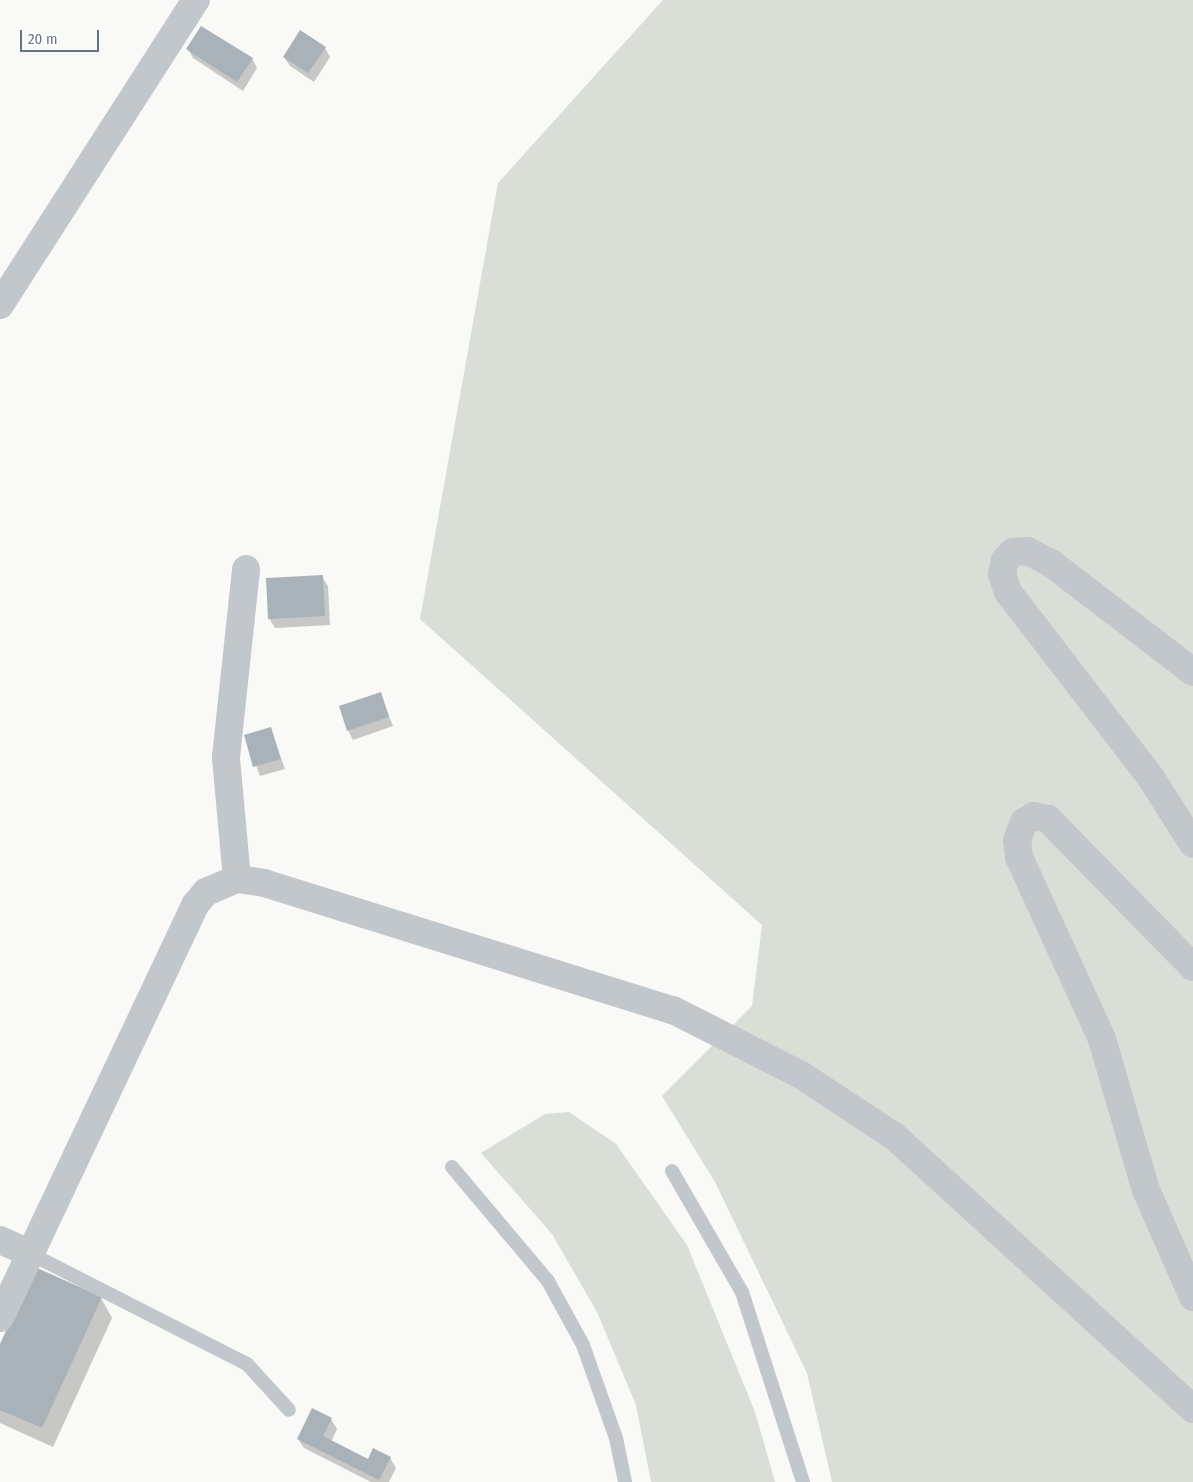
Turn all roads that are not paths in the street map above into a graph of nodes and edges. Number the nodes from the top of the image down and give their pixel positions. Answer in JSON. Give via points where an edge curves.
{"nodes":[{"id":1,"x":196,"y":0,"type":"edge"},
{"id":2,"x":0,"y":305,"type":"edge"},
{"id":3,"x":246,"y":569,"type":"dead end"},
{"id":4,"x":1193,"y":672,"type":"edge"},
{"id":5,"x":1193,"y":844,"type":"edge"},
{"id":6,"x":237,"y":879,"type":"junction"},
{"id":7,"x":1193,"y":967,"type":"edge"},
{"id":8,"x":452,"y":1167,"type":"dead end"},
{"id":9,"x":672,"y":1171,"type":"dead end"},
{"id":10,"x":0,"y":1240,"type":"edge"},
{"id":11,"x":29,"y":1253,"type":"junction"},
{"id":12,"x":1193,"y":1297,"type":"edge"},
{"id":13,"x":0,"y":1318,"type":"edge"},
{"id":14,"x":1193,"y":1409,"type":"edge"},
{"id":15,"x":289,"y":1410,"type":"dead end"},
{"id":16,"x":625,"y":1482,"type":"edge"},
{"id":17,"x":803,"y":1482,"type":"edge"}],
"edges":[{"from":1,"to":2,"type":"street"},
{"from":3,"to":6,"type":"street","via":[[226,758]]},
{"from":4,"to":5,"type":"street","via":[[1051,562],[1027,551],[1013,552],[1005,560],[1002,574],[1008,592],[1151,778]]},
{"from":6,"to":11,"type":"street","via":[[206,892],[195,905]]},
{"from":6,"to":14,"type":"street","via":[[264,883],[673,1010],[801,1075],[894,1136]]},
{"from":7,"to":12,"type":"street","via":[[1048,819],[1034,816],[1024,822],[1018,840],[1019,858],[1102,1039],[1146,1190]]},
{"from":8,"to":16,"type":"lane","via":[[548,1282],[583,1344],[616,1438]]},
{"from":9,"to":17,"type":"lane","via":[[742,1292]]},
{"from":10,"to":11,"type":"street"},
{"from":11,"to":13,"type":"street"},
{"from":11,"to":15,"type":"lane","via":[[246,1364]]}]}
